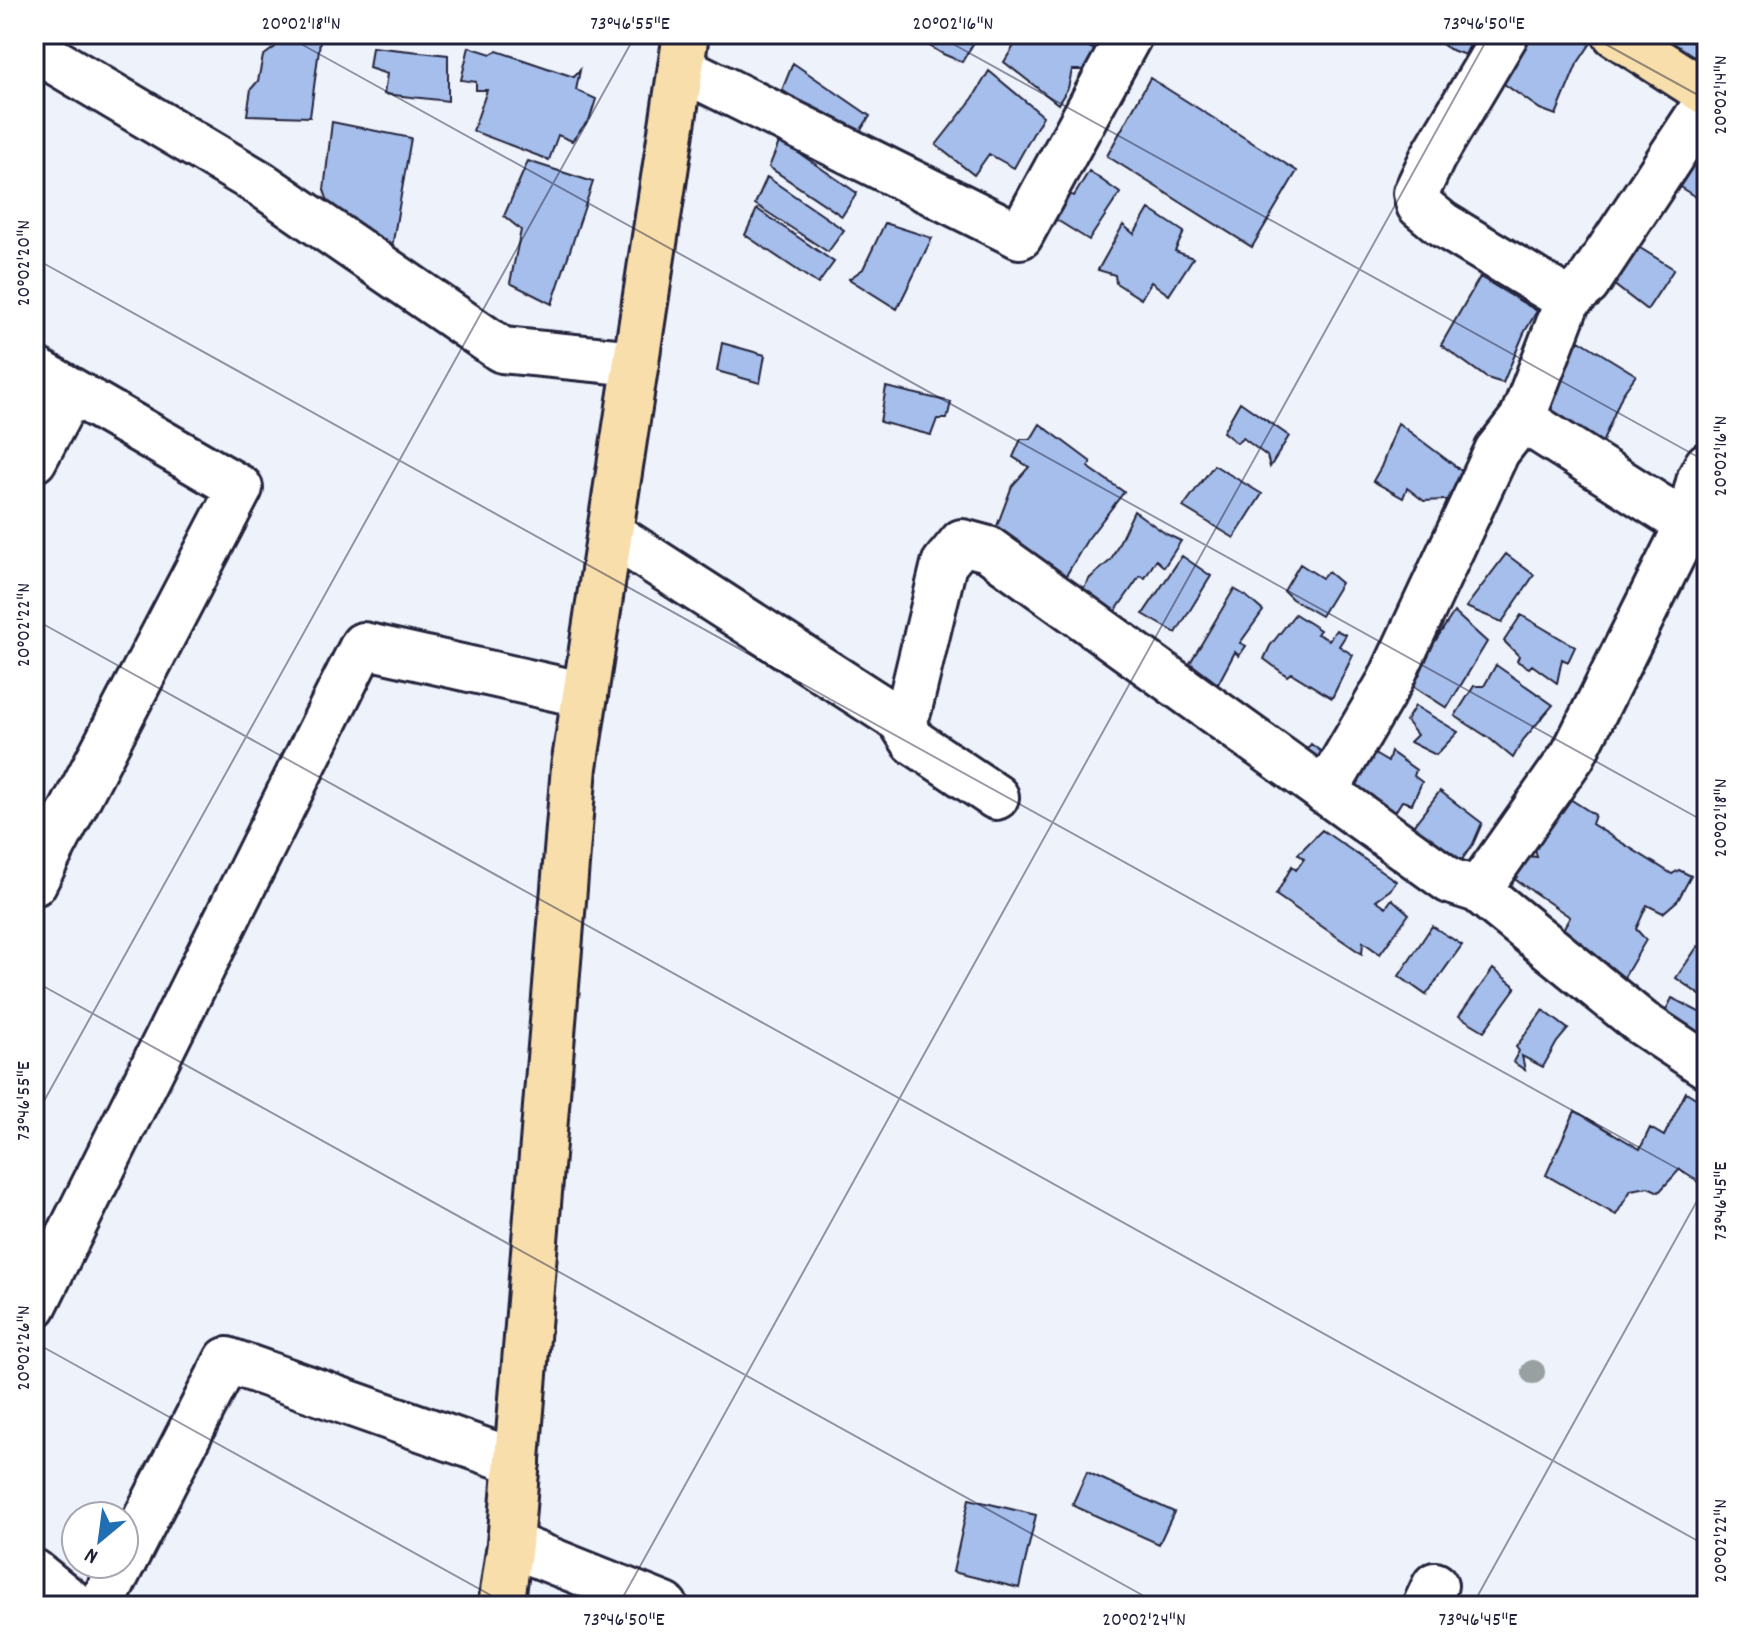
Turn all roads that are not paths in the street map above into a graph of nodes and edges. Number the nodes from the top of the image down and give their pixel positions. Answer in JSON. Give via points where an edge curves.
{"nodes":[{"id":1,"x":1130,"y":34,"type":"edge"},
{"id":2,"x":1506,"y":34,"type":"edge"},
{"id":3,"x":1615,"y":34,"type":"edge"},
{"id":4,"x":683,"y":51,"type":"edge"},
{"id":5,"x":40,"y":67,"type":"edge"},
{"id":6,"x":1707,"y":93,"type":"edge"},
{"id":7,"x":1707,"y":102,"type":"edge"},
{"id":8,"x":1568,"y":300,"type":"junction"},
{"id":9,"x":636,"y":363,"type":"junction"},
{"id":10,"x":34,"y":369,"type":"edge"},
{"id":11,"x":71,"y":391,"type":"junction"},
{"id":12,"x":1522,"y":419,"type":"junction"},
{"id":13,"x":34,"y":460,"type":"edge"},
{"id":14,"x":1707,"y":465,"type":"edge"},
{"id":15,"x":1697,"y":531,"type":"edge"},
{"id":16,"x":610,"y":533,"type":"junction"},
{"id":17,"x":585,"y":695,"type":"junction"},
{"id":18,"x":900,"y":720,"type":"junction"},
{"id":19,"x":1325,"y":792,"type":"junction"},
{"id":20,"x":996,"y":797,"type":"dead end"},
{"id":21,"x":34,"y":883,"type":"edge"},
{"id":22,"x":1478,"y":890,"type":"junction"},
{"id":23,"x":1707,"y":1066,"type":"edge"},
{"id":24,"x":34,"y":1306,"type":"edge"},
{"id":25,"x":517,"y":1462,"type":"junction"},
{"id":26,"x":140,"y":1529,"type":"edge"},
{"id":27,"x":510,"y":1544,"type":"junction"},
{"id":28,"x":34,"y":1572,"type":"edge"},
{"id":29,"x":114,"y":1580,"type":"edge"},
{"id":30,"x":76,"y":1606,"type":"edge"},
{"id":31,"x":101,"y":1606,"type":"edge"},
{"id":32,"x":501,"y":1606,"type":"edge"},
{"id":33,"x":665,"y":1606,"type":"edge"}],
"edges":[{"from":1,"to":4,"type":"street","via":[[1020,236]]},
{"from":2,"to":8,"type":"street","via":[[1416,193],[1419,205],[1442,224]]},
{"from":3,"to":6,"type":"main road"},
{"from":4,"to":9,"type":"main road"},
{"from":5,"to":9,"type":"street","via":[[261,184],[502,350]]},
{"from":7,"to":8,"type":"street","via":[[1587,284]]},
{"from":8,"to":12,"type":"street"},
{"from":9,"to":16,"type":"main road"},
{"from":10,"to":11,"type":"street"},
{"from":11,"to":13,"type":"street"},
{"from":11,"to":21,"type":"street","via":[[240,488]]},
{"from":12,"to":15,"type":"street"},
{"from":12,"to":19,"type":"street","via":[[1497,451],[1389,683]]},
{"from":14,"to":15,"type":"street","via":[[1700,478]]},
{"from":15,"to":22,"type":"street","via":[[1573,755]]},
{"from":16,"to":17,"type":"main road"},
{"from":16,"to":18,"type":"street"},
{"from":17,"to":24,"type":"street","via":[[363,645]]},
{"from":17,"to":25,"type":"main road","via":[[574,767]]},
{"from":18,"to":19,"type":"street","via":[[909,709],[944,564],[962,542],[988,549]]},
{"from":18,"to":20,"type":"street","via":[[914,742]]},
{"from":19,"to":22,"type":"street","via":[[1450,881]]},
{"from":22,"to":23,"type":"street","via":[[1642,1023]]},
{"from":25,"to":26,"type":"street","via":[[227,1360]]},
{"from":25,"to":27,"type":"main road"},
{"from":27,"to":32,"type":"main road"},
{"from":27,"to":33,"type":"street"},
{"from":28,"to":30,"type":"street"},
{"from":29,"to":31,"type":"street"}]}
